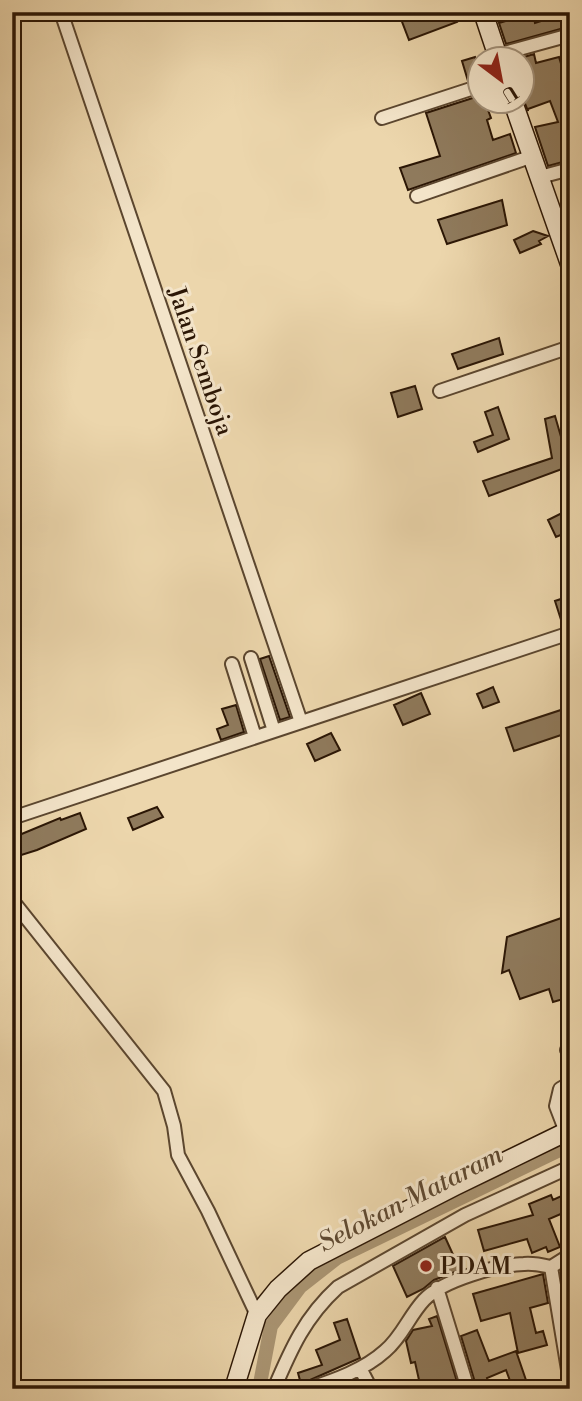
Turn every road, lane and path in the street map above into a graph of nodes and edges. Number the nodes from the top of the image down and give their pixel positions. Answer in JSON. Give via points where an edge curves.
{"nodes":[{"id":1,"x":61,"y":12,"type":"edge"},
{"id":2,"x":483,"y":12,"type":"edge"},
{"id":3,"x":570,"y":35,"type":"edge"},
{"id":4,"x":494,"y":46,"type":"edge"},
{"id":5,"x":534,"y":46,"type":"edge"},
{"id":6,"x":466,"y":91,"type":"edge"},
{"id":7,"x":518,"y":116,"type":"edge"},
{"id":8,"x":382,"y":118,"type":"dead end"},
{"id":9,"x":533,"y":156,"type":"junction"},
{"id":10,"x":570,"y":169,"type":"edge"},
{"id":11,"x":540,"y":177,"type":"junction"},
{"id":12,"x":417,"y":196,"type":"dead end"},
{"id":13,"x":570,"y":264,"type":"edge"},
{"id":14,"x":570,"y":347,"type":"edge"},
{"id":15,"x":440,"y":391,"type":"dead end"},
{"id":16,"x":570,"y":633,"type":"edge"},
{"id":17,"x":251,"y":658,"type":"dead end"},
{"id":18,"x":232,"y":664,"type":"dead end"},
{"id":19,"x":301,"y":722,"type":"junction"},
{"id":20,"x":274,"y":731,"type":"junction"},
{"id":21,"x":255,"y":737,"type":"junction"},
{"id":22,"x":12,"y":818,"type":"edge"},
{"id":23,"x":12,"y":900,"type":"edge"},
{"id":24,"x":570,"y":1083,"type":"edge"},
{"id":25,"x":568,"y":1131,"type":"edge"},
{"id":26,"x":570,"y":1167,"type":"edge"},
{"id":27,"x":570,"y":1255,"type":"edge"},
{"id":28,"x":551,"y":1267,"type":"junction"},
{"id":29,"x":437,"y":1288,"type":"junction"},
{"id":30,"x":257,"y":1315,"type":"junction"},
{"id":31,"x":360,"y":1368,"type":"junction"},
{"id":32,"x":570,"y":1382,"type":"edge"},
{"id":33,"x":234,"y":1389,"type":"edge"},
{"id":34,"x":274,"y":1389,"type":"edge"},
{"id":35,"x":308,"y":1389,"type":"edge"},
{"id":36,"x":371,"y":1389,"type":"edge"},
{"id":37,"x":468,"y":1389,"type":"edge"}],
"edges":[{"from":1,"to":19,"type":"street","name":"Jalan Semboja"},
{"from":2,"to":4,"type":"street"},
{"from":3,"to":5,"type":"street"},
{"from":6,"to":8,"type":"street"},
{"from":7,"to":9,"type":"street"},
{"from":9,"to":11,"type":"street"},
{"from":9,"to":12,"type":"street"},
{"from":10,"to":11,"type":"street"},
{"from":11,"to":13,"type":"street"},
{"from":14,"to":15,"type":"street"},
{"from":16,"to":19,"type":"street"},
{"from":17,"to":20,"type":"street"},
{"from":18,"to":21,"type":"street"},
{"from":19,"to":20,"type":"street"},
{"from":20,"to":21,"type":"street"},
{"from":21,"to":22,"type":"street"},
{"from":23,"to":30,"type":"street","via":[[164,1091],[178,1155]]},
{"from":24,"to":25,"type":"street","via":[[560,1089],[555,1106]]},
{"from":25,"to":30,"type":"street","via":[[309,1261]]},
{"from":26,"to":34,"type":"street","via":[[465,1215],[338,1287],[296,1338]]},
{"from":27,"to":28,"type":"street"},
{"from":28,"to":29,"type":"street","via":[[507,1266]]},
{"from":28,"to":32,"type":"street"},
{"from":29,"to":31,"type":"street","via":[[396,1341]]},
{"from":29,"to":37,"type":"street"},
{"from":30,"to":33,"type":"street"},
{"from":31,"to":35,"type":"street"},
{"from":31,"to":36,"type":"street"}]}
